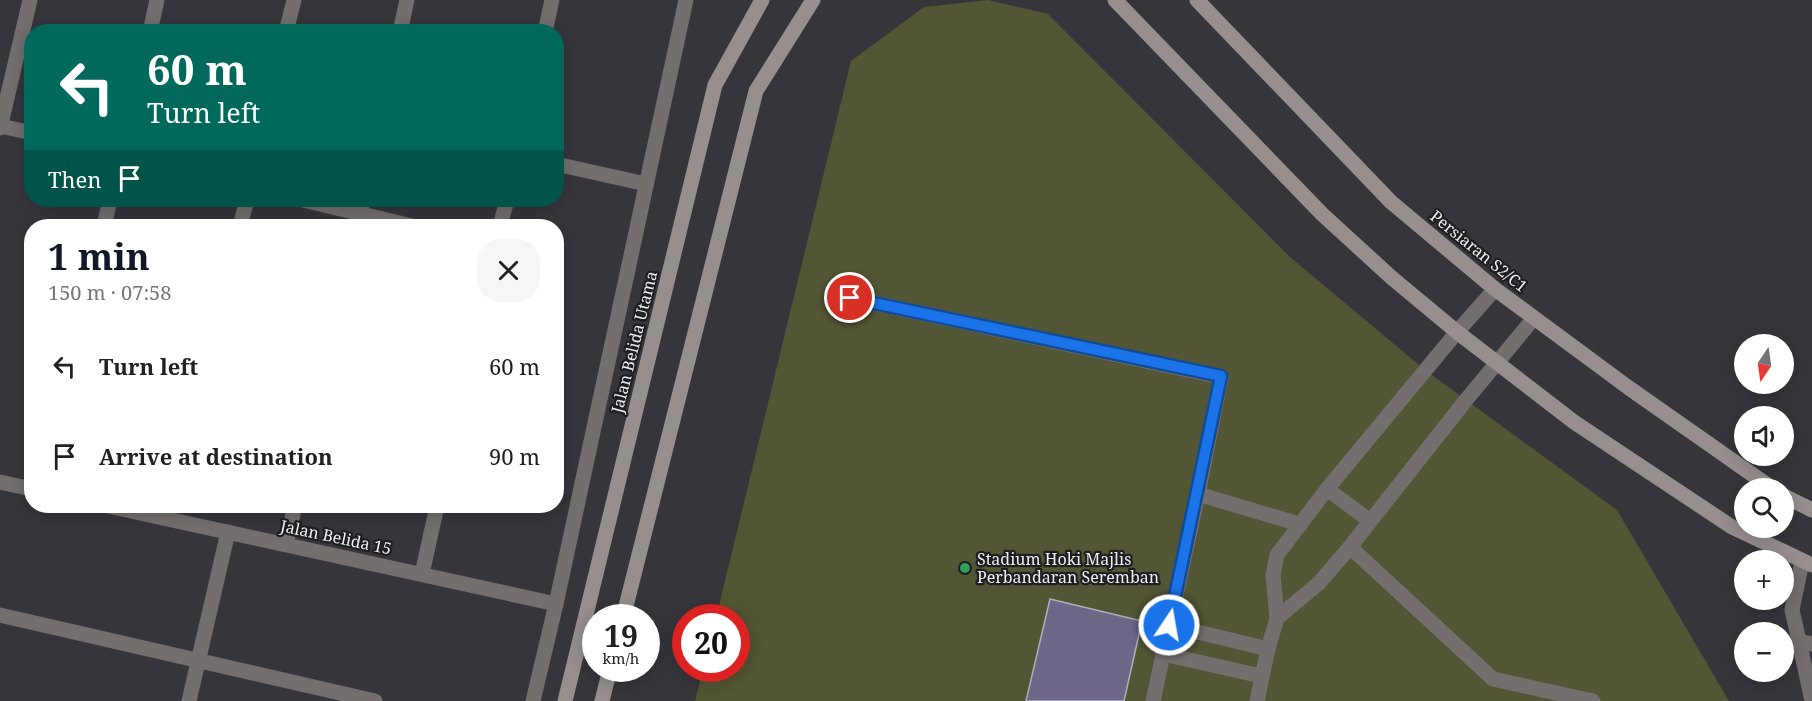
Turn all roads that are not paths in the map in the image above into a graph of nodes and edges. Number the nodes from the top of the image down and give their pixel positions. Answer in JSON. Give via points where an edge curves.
{"nodes":[{"id":1,"x":30,"y":0,"type":"edge"},
{"id":2,"x":157,"y":0,"type":"edge"},
{"id":3,"x":294,"y":0,"type":"edge"},
{"id":4,"x":407,"y":0,"type":"edge"},
{"id":5,"x":552,"y":0,"type":"edge"},
{"id":6,"x":686,"y":0,"type":"edge"},
{"id":7,"x":762,"y":0,"type":"edge"},
{"id":8,"x":813,"y":0,"type":"edge"},
{"id":9,"x":1115,"y":0,"type":"edge"},
{"id":10,"x":1197,"y":0,"type":"edge"},
{"id":11,"x":24,"y":24,"type":"edge"},
{"id":12,"x":152,"y":24,"type":"edge"},
{"id":13,"x":288,"y":24,"type":"edge"},
{"id":14,"x":402,"y":24,"type":"edge"},
{"id":15,"x":547,"y":24,"type":"edge"},
{"id":16,"x":24,"y":25,"type":"edge"},
{"id":17,"x":0,"y":127,"type":"edge"},
{"id":18,"x":24,"y":132,"type":"edge"},
{"id":19,"x":564,"y":166,"type":"edge"},
{"id":20,"x":646,"y":184,"type":"junction"},
{"id":21,"x":334,"y":207,"type":"edge"},
{"id":22,"x":360,"y":213,"type":"edge"},
{"id":23,"x":384,"y":219,"type":"edge"},
{"id":24,"x":1495,"y":289,"type":"junction"},
{"id":25,"x":850,"y":298,"type":"dead end"},
{"id":26,"x":1534,"y":318,"type":"junction"},
{"id":27,"x":1457,"y":332,"type":"junction"},
{"id":28,"x":1496,"y":363,"type":"junction"},
{"id":29,"x":1757,"y":478,"type":"edge"},
{"id":30,"x":0,"y":482,"type":"edge"},
{"id":31,"x":24,"y":487,"type":"edge"},
{"id":32,"x":1327,"y":489,"type":"junction"},
{"id":33,"x":1198,"y":494,"type":"junction"},
{"id":34,"x":1794,"y":501,"type":"edge"},
{"id":35,"x":1812,"y":510,"type":"edge"},
{"id":36,"x":175,"y":513,"type":"edge"},
{"id":37,"x":293,"y":513,"type":"edge"},
{"id":38,"x":435,"y":513,"type":"edge"},
{"id":39,"x":1370,"y":521,"type":"junction"},
{"id":40,"x":1299,"y":524,"type":"junction"},
{"id":41,"x":228,"y":532,"type":"junction"},
{"id":42,"x":286,"y":544,"type":"junction"},
{"id":43,"x":1350,"y":547,"type":"junction"},
{"id":44,"x":1807,"y":564,"type":"edge"},
{"id":45,"x":422,"y":574,"type":"junction"},
{"id":46,"x":556,"y":604,"type":"junction"},
{"id":47,"x":627,"y":604,"type":"edge"},
{"id":48,"x":0,"y":615,"type":"edge"},
{"id":49,"x":1277,"y":618,"type":"junction"},
{"id":50,"x":1169,"y":625,"type":"junction"},
{"id":51,"x":1805,"y":643,"type":"edge"},
{"id":52,"x":1268,"y":649,"type":"junction"},
{"id":53,"x":1163,"y":654,"type":"junction"},
{"id":54,"x":199,"y":660,"type":"junction"},
{"id":55,"x":1262,"y":676,"type":"junction"},
{"id":56,"x":607,"y":682,"type":"edge"},
{"id":57,"x":189,"y":701,"type":"edge"},
{"id":58,"x":375,"y":701,"type":"edge"},
{"id":59,"x":533,"y":701,"type":"edge"},
{"id":60,"x":565,"y":701,"type":"edge"},
{"id":61,"x":602,"y":701,"type":"edge"},
{"id":62,"x":1153,"y":701,"type":"edge"},
{"id":63,"x":1257,"y":701,"type":"edge"},
{"id":64,"x":1593,"y":701,"type":"edge"},
{"id":65,"x":1812,"y":701,"type":"edge"}],
"edges":[{"from":1,"to":11,"type":"street"},
{"from":2,"to":12,"type":"street"},
{"from":3,"to":13,"type":"street"},
{"from":4,"to":14,"type":"street"},
{"from":5,"to":15,"type":"street"},
{"from":6,"to":20,"type":"street"},
{"from":7,"to":60,"type":"main road","name":"Jalan Belida Utama","via":[[715,85]]},
{"from":8,"to":47,"type":"main road","via":[[756,91]]},
{"from":9,"to":27,"type":"main road","via":[[1322,214]]},
{"from":10,"to":24,"type":"main road","name":"Persiaran S2/C1","via":[[1391,202]]},
{"from":16,"to":17,"type":"street"},
{"from":17,"to":18,"type":"street"},
{"from":19,"to":20,"type":"street"},
{"from":20,"to":46,"type":"street"},
{"from":21,"to":22,"type":"street"},
{"from":22,"to":23,"type":"street"},
{"from":24,"to":26,"type":"main road","name":"Persiaran S2/C1"},
{"from":24,"to":27,"type":"street"},
{"from":25,"to":33,"type":"street","via":[[1221,376]]},
{"from":26,"to":28,"type":"street"},
{"from":26,"to":29,"type":"main road","name":"Persiaran S2/C1"},
{"from":27,"to":28,"type":"main road"},
{"from":27,"to":32,"type":"street"},
{"from":28,"to":39,"type":"street"},
{"from":28,"to":44,"type":"main road","via":[[1574,422],[1732,527]]},
{"from":30,"to":31,"type":"street"},
{"from":32,"to":39,"type":"street"},
{"from":32,"to":40,"type":"street"},
{"from":33,"to":40,"type":"street"},
{"from":33,"to":50,"type":"street"},
{"from":34,"to":35,"type":"main road"},
{"from":36,"to":41,"type":"street","name":"Jalan Belida 15"},
{"from":37,"to":42,"type":"street"},
{"from":38,"to":45,"type":"street"},
{"from":39,"to":43,"type":"street"},
{"from":40,"to":49,"type":"street","via":[[1277,555]]},
{"from":41,"to":42,"type":"street","name":"Jalan Belida 15"},
{"from":41,"to":54,"type":"street"},
{"from":42,"to":45,"type":"street","name":"Jalan Belida 15"},
{"from":43,"to":49,"type":"street","via":[[1319,583]]},
{"from":43,"to":64,"type":"street","via":[[1493,679]]},
{"from":44,"to":51,"type":"street","via":[[1792,610]]},
{"from":45,"to":46,"type":"street","name":"Jalan Belida 15"},
{"from":46,"to":59,"type":"street"},
{"from":48,"to":54,"type":"street"},
{"from":49,"to":52,"type":"street"},
{"from":50,"to":52,"type":"street"},
{"from":50,"to":53,"type":"street"},
{"from":51,"to":65,"type":"street"},
{"from":52,"to":55,"type":"street"},
{"from":53,"to":55,"type":"street"},
{"from":53,"to":62,"type":"street"},
{"from":54,"to":57,"type":"street"},
{"from":54,"to":58,"type":"street"},
{"from":55,"to":63,"type":"street"},
{"from":56,"to":61,"type":"main road"}]}
